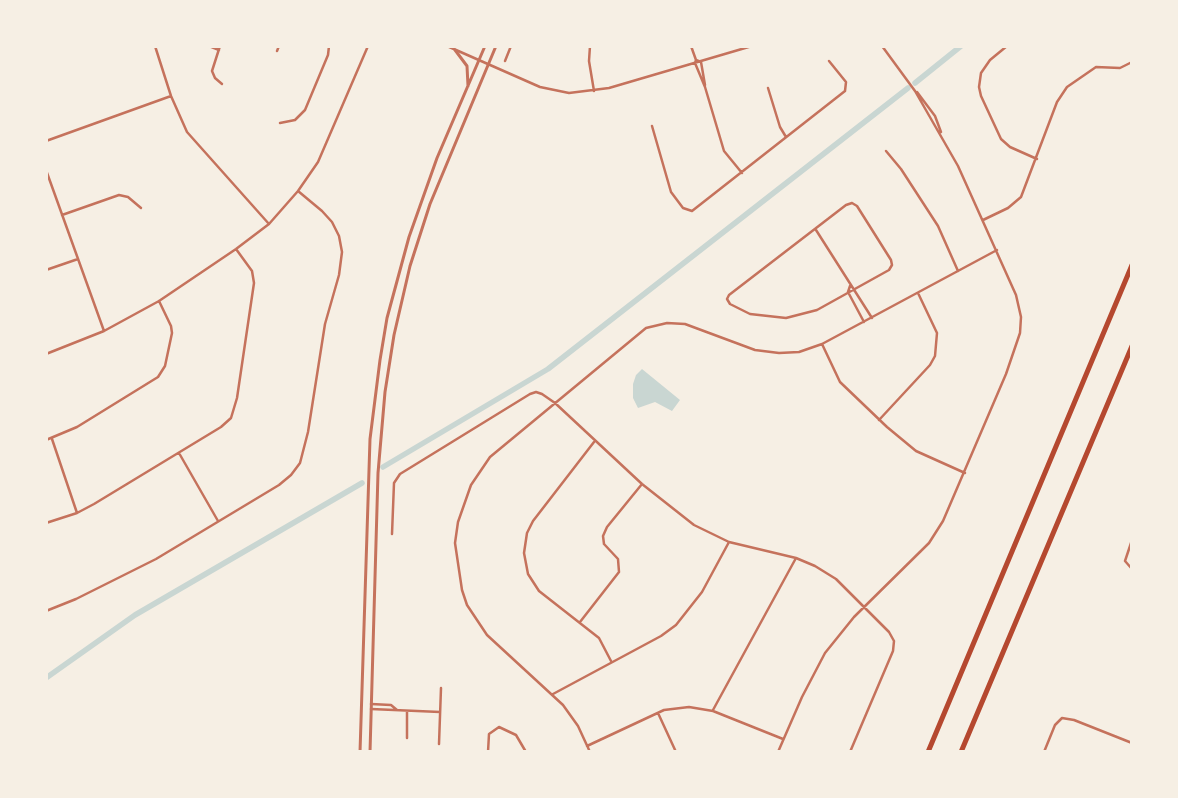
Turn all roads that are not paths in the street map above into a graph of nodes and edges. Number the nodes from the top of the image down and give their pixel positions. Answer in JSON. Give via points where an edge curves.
{"nodes":[{"id":1,"x":155,"y":46,"type":"edge"},
{"id":2,"x":209,"y":46,"type":"edge"},
{"id":3,"x":220,"y":46,"type":"edge"},
{"id":4,"x":279,"y":46,"type":"edge"},
{"id":5,"x":329,"y":46,"type":"edge"},
{"id":6,"x":368,"y":46,"type":"edge"},
{"id":7,"x":447,"y":46,"type":"edge"},
{"id":8,"x":485,"y":46,"type":"edge"},
{"id":9,"x":496,"y":46,"type":"edge"},
{"id":10,"x":511,"y":46,"type":"edge"},
{"id":11,"x":590,"y":46,"type":"edge"},
{"id":12,"x":691,"y":46,"type":"edge"},
{"id":13,"x":752,"y":46,"type":"edge"},
{"id":14,"x":882,"y":46,"type":"edge"},
{"id":15,"x":1007,"y":46,"type":"edge"},
{"id":16,"x":219,"y":50,"type":"junction"},
{"id":17,"x":455,"y":50,"type":"junction"},
{"id":18,"x":277,"y":51,"type":"dead end"},
{"id":19,"x":480,"y":60,"type":"junction"},
{"id":20,"x":505,"y":61,"type":"dead end"},
{"id":21,"x":830,"y":61,"type":"dead end"},
{"id":22,"x":696,"y":62,"type":"junction"},
{"id":23,"x":701,"y":62,"type":"junction"},
{"id":24,"x":1132,"y":62,"type":"edge"},
{"id":25,"x":489,"y":64,"type":"junction"},
{"id":26,"x":222,"y":84,"type":"dead end"},
{"id":27,"x":705,"y":87,"type":"junction"},
{"id":28,"x":768,"y":88,"type":"dead end"},
{"id":29,"x":467,"y":89,"type":"junction"},
{"id":30,"x":594,"y":91,"type":"junction"},
{"id":31,"x":915,"y":91,"type":"junction"},
{"id":32,"x":171,"y":96,"type":"junction"},
{"id":33,"x":280,"y":123,"type":"dead end"},
{"id":34,"x":652,"y":126,"type":"dead end"},
{"id":35,"x":941,"y":134,"type":"junction"},
{"id":36,"x":786,"y":137,"type":"junction"},
{"id":37,"x":46,"y":141,"type":"edge"},
{"id":38,"x":886,"y":151,"type":"dead end"},
{"id":39,"x":1037,"y":159,"type":"junction"},
{"id":40,"x":46,"y":170,"type":"edge"},
{"id":41,"x":742,"y":173,"type":"junction"},
{"id":42,"x":298,"y":191,"type":"junction"},
{"id":43,"x":141,"y":208,"type":"dead end"},
{"id":44,"x":62,"y":215,"type":"junction"},
{"id":45,"x":983,"y":220,"type":"junction"},
{"id":46,"x":269,"y":224,"type":"junction"},
{"id":47,"x":816,"y":230,"type":"junction"},
{"id":48,"x":236,"y":250,"type":"junction"},
{"id":49,"x":997,"y":250,"type":"junction"},
{"id":50,"x":78,"y":259,"type":"junction"},
{"id":51,"x":1132,"y":266,"type":"edge"},
{"id":52,"x":46,"y":270,"type":"edge"},
{"id":53,"x":958,"y":271,"type":"junction"},
{"id":54,"x":850,"y":286,"type":"junction"},
{"id":55,"x":855,"y":289,"type":"junction"},
{"id":56,"x":848,"y":292,"type":"junction"},
{"id":57,"x":918,"y":293,"type":"junction"},
{"id":58,"x":159,"y":301,"type":"junction"},
{"id":59,"x":872,"y":318,"type":"junction"},
{"id":60,"x":864,"y":322,"type":"junction"},
{"id":61,"x":104,"y":330,"type":"junction"},
{"id":62,"x":822,"y":344,"type":"junction"},
{"id":63,"x":1132,"y":346,"type":"edge"},
{"id":64,"x":46,"y":354,"type":"edge"},
{"id":65,"x":554,"y":403,"type":"junction"},
{"id":66,"x":879,"y":420,"type":"junction"},
{"id":67,"x":52,"y":438,"type":"junction"},
{"id":68,"x":46,"y":440,"type":"edge"},
{"id":69,"x":595,"y":441,"type":"junction"},
{"id":70,"x":179,"y":453,"type":"junction"},
{"id":71,"x":965,"y":473,"type":"junction"},
{"id":72,"x":642,"y":484,"type":"junction"},
{"id":73,"x":77,"y":513,"type":"junction"},
{"id":74,"x":218,"y":521,"type":"junction"},
{"id":75,"x":46,"y":522,"type":"edge"},
{"id":76,"x":392,"y":534,"type":"dead end"},
{"id":77,"x":1132,"y":540,"type":"edge"},
{"id":78,"x":729,"y":542,"type":"junction"},
{"id":79,"x":796,"y":558,"type":"junction"},
{"id":80,"x":1132,"y":569,"type":"edge"},
{"id":81,"x":865,"y":607,"type":"junction"},
{"id":82,"x":46,"y":611,"type":"edge"},
{"id":83,"x":580,"y":622,"type":"junction"},
{"id":84,"x":611,"y":661,"type":"junction"},
{"id":85,"x":441,"y":688,"type":"dead end"},
{"id":86,"x":553,"y":694,"type":"junction"},
{"id":87,"x":371,"y":704,"type":"junction"},
{"id":88,"x":371,"y":709,"type":"junction"},
{"id":89,"x":397,"y":710,"type":"junction"},
{"id":90,"x":407,"y":711,"type":"junction"},
{"id":91,"x":713,"y":711,"type":"junction"},
{"id":92,"x":440,"y":712,"type":"junction"},
{"id":93,"x":658,"y":713,"type":"junction"},
{"id":94,"x":407,"y":738,"type":"dead end"},
{"id":95,"x":784,"y":740,"type":"junction"},
{"id":96,"x":1132,"y":743,"type":"edge"},
{"id":97,"x":439,"y":744,"type":"dead end"},
{"id":98,"x":587,"y":746,"type":"junction"},
{"id":99,"x":360,"y":752,"type":"edge"},
{"id":100,"x":370,"y":752,"type":"edge"},
{"id":101,"x":488,"y":752,"type":"edge"},
{"id":102,"x":526,"y":752,"type":"edge"},
{"id":103,"x":590,"y":752,"type":"edge"},
{"id":104,"x":676,"y":752,"type":"edge"},
{"id":105,"x":778,"y":752,"type":"edge"},
{"id":106,"x":850,"y":752,"type":"edge"},
{"id":107,"x":928,"y":752,"type":"edge"},
{"id":108,"x":962,"y":752,"type":"edge"},
{"id":109,"x":1044,"y":752,"type":"edge"}],
"edges":[{"from":1,"to":32,"type":"street"},
{"from":2,"to":16,"type":"street"},
{"from":3,"to":16,"type":"street"},
{"from":4,"to":18,"type":"street"},
{"from":5,"to":33,"type":"street","via":[[305,110],[295,120]]},
{"from":6,"to":42,"type":"street","via":[[318,162]]},
{"from":7,"to":17,"type":"street"},
{"from":8,"to":19,"type":"street"},
{"from":9,"to":25,"type":"street"},
{"from":10,"to":20,"type":"street"},
{"from":11,"to":30,"type":"street"},
{"from":12,"to":22,"type":"street"},
{"from":13,"to":23,"type":"street"},
{"from":14,"to":31,"type":"street"},
{"from":15,"to":39,"type":"street","via":[[980,73],[981,96],[1001,139],[1010,148]]},
{"from":16,"to":26,"type":"street","via":[[212,70]]},
{"from":17,"to":19,"type":"street"},
{"from":17,"to":29,"type":"street","via":[[467,66]]},
{"from":19,"to":25,"type":"street"},
{"from":19,"to":29,"type":"street"},
{"from":21,"to":36,"type":"street","via":[[843,77],[846,89]]},
{"from":22,"to":23,"type":"street"},
{"from":22,"to":27,"type":"street"},
{"from":22,"to":30,"type":"street"},
{"from":23,"to":27,"type":"street"},
{"from":24,"to":39,"type":"street","via":[[1120,68],[1096,67],[1067,88],[1057,102]]},
{"from":25,"to":30,"type":"street","via":[[548,90],[569,93]]},
{"from":25,"to":87,"type":"street","via":[[427,212],[394,335],[380,448]]},
{"from":27,"to":41,"type":"street","via":[[724,151]]},
{"from":28,"to":36,"type":"street"},
{"from":29,"to":99,"type":"street","via":[[408,237],[380,360],[370,438]]},
{"from":31,"to":35,"type":"street"},
{"from":31,"to":35,"type":"street","via":[[935,116]]},
{"from":32,"to":37,"type":"street"},
{"from":32,"to":46,"type":"street","via":[[190,137]]},
{"from":34,"to":41,"type":"street","via":[[671,192],[685,209],[697,209]]},
{"from":35,"to":45,"type":"street"},
{"from":36,"to":41,"type":"street"},
{"from":38,"to":53,"type":"street","via":[[938,226]]},
{"from":39,"to":45,"type":"street","via":[[1018,201]]},
{"from":40,"to":44,"type":"street"},
{"from":42,"to":46,"type":"street"},
{"from":42,"to":74,"type":"street","via":[[332,222],[342,252],[325,324],[306,446],[300,463],[285,480]]},
{"from":43,"to":44,"type":"street","via":[[128,197],[118,195]]},
{"from":44,"to":50,"type":"street"},
{"from":45,"to":49,"type":"street"},
{"from":46,"to":48,"type":"street"},
{"from":47,"to":54,"type":"street"},
{"from":47,"to":55,"type":"street","via":[[846,205],[852,203],[857,206],[892,265],[886,272]]},
{"from":47,"to":56,"type":"street","via":[[729,295],[728,301],[750,314],[786,318],[817,310]]},
{"from":48,"to":58,"type":"street"},
{"from":48,"to":70,"type":"street","via":[[252,271],[254,283],[235,409],[225,424]]},
{"from":49,"to":53,"type":"street"},
{"from":49,"to":71,"type":"street","via":[[1019,303],[1020,333]]},
{"from":50,"to":52,"type":"street"},
{"from":50,"to":61,"type":"street"},
{"from":51,"to":107,"type":"highway"},
{"from":53,"to":57,"type":"street"},
{"from":54,"to":55,"type":"street"},
{"from":54,"to":56,"type":"street"},
{"from":55,"to":56,"type":"street"},
{"from":55,"to":59,"type":"street"},
{"from":56,"to":60,"type":"street"},
{"from":57,"to":59,"type":"street"},
{"from":57,"to":66,"type":"street","via":[[937,333],[935,356]]},
{"from":58,"to":61,"type":"street"},
{"from":58,"to":67,"type":"street","via":[[172,333],[165,366],[158,376],[100,414]]},
{"from":59,"to":60,"type":"street"},
{"from":60,"to":62,"type":"street"},
{"from":61,"to":64,"type":"street"},
{"from":62,"to":65,"type":"street","via":[[790,353],[760,351],[692,326],[662,323],[640,332]]},
{"from":62,"to":66,"type":"street","via":[[840,382]]},
{"from":63,"to":108,"type":"highway"},
{"from":65,"to":69,"type":"street"},
{"from":65,"to":76,"type":"street","via":[[534,392],[400,474],[394,483]]},
{"from":65,"to":86,"type":"street","via":[[497,449],[480,471],[461,509],[455,543],[462,590],[478,624],[499,648]]},
{"from":66,"to":71,"type":"street","via":[[916,451]]},
{"from":67,"to":68,"type":"street"},
{"from":67,"to":73,"type":"street"},
{"from":69,"to":72,"type":"street"},
{"from":69,"to":83,"type":"street","via":[[533,521],[525,543],[526,565],[532,582],[546,598]]},
{"from":70,"to":73,"type":"street"},
{"from":70,"to":74,"type":"street"},
{"from":71,"to":81,"type":"street","via":[[944,521],[929,543]]},
{"from":72,"to":78,"type":"street","via":[[694,525]]},
{"from":72,"to":83,"type":"street","via":[[603,536],[604,544],[618,559],[618,572]]},
{"from":73,"to":75,"type":"street"},
{"from":74,"to":82,"type":"street","via":[[142,567]]},
{"from":77,"to":80,"type":"street","via":[[1125,561]]},
{"from":78,"to":79,"type":"street"},
{"from":78,"to":84,"type":"street","via":[[702,592],[676,625]]},
{"from":79,"to":81,"type":"street","via":[[830,575]]},
{"from":79,"to":91,"type":"street"},
{"from":81,"to":95,"type":"street","via":[[844,628],[819,663]]},
{"from":81,"to":106,"type":"street","via":[[889,632],[894,646]]},
{"from":83,"to":84,"type":"street","via":[[602,642]]},
{"from":84,"to":86,"type":"street"},
{"from":85,"to":92,"type":"street"},
{"from":86,"to":98,"type":"street","via":[[571,716]]},
{"from":87,"to":88,"type":"street"},
{"from":87,"to":89,"type":"street","via":[[391,705]]},
{"from":88,"to":89,"type":"street"},
{"from":88,"to":100,"type":"street"},
{"from":89,"to":90,"type":"street"},
{"from":90,"to":92,"type":"street"},
{"from":90,"to":94,"type":"street"},
{"from":91,"to":93,"type":"street","via":[[689,707]]},
{"from":91,"to":95,"type":"street"},
{"from":92,"to":97,"type":"street"},
{"from":93,"to":98,"type":"street"},
{"from":93,"to":104,"type":"street"},
{"from":95,"to":105,"type":"street"},
{"from":96,"to":109,"type":"street","via":[[1062,718],[1055,725]]},
{"from":98,"to":103,"type":"street"},
{"from":101,"to":102,"type":"street","via":[[489,734],[499,727],[516,735]]}]}
